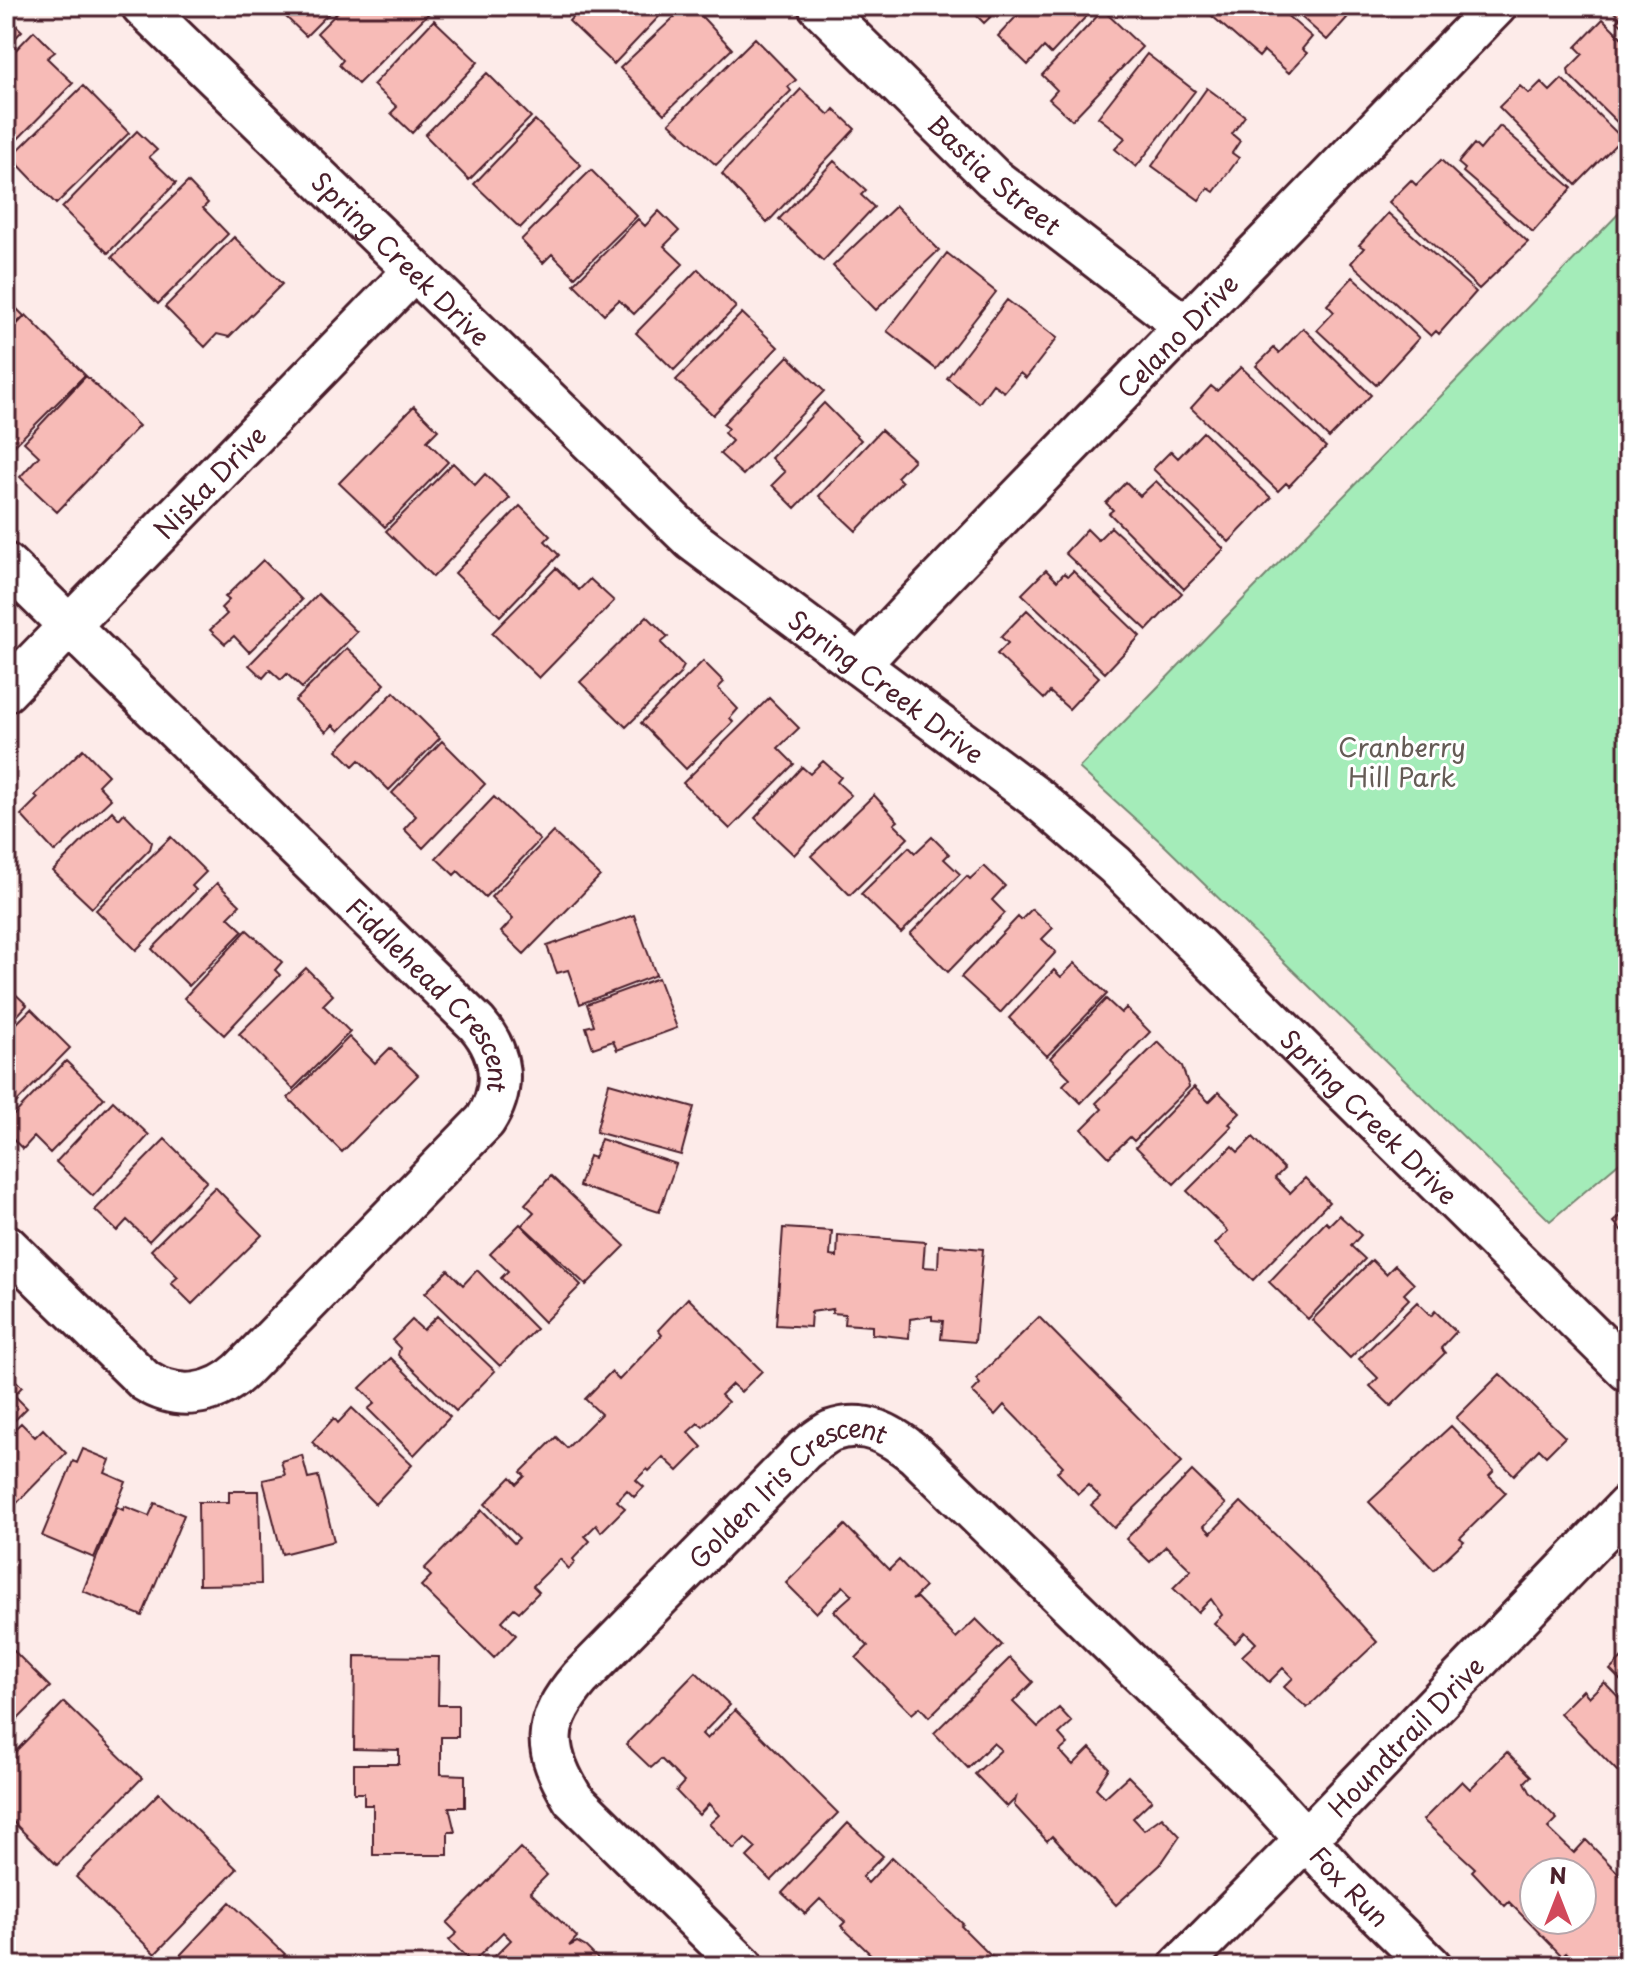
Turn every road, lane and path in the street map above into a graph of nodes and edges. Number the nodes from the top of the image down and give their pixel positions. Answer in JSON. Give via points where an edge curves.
{"nodes":[{"id":1,"x":142,"y":6,"type":"edge"},
{"id":2,"x":819,"y":6,"type":"edge"},
{"id":3,"x":1496,"y":6,"type":"edge"},
{"id":4,"x":414,"y":271,"type":"junction"},
{"id":5,"x":1186,"y":327,"type":"junction"},
{"id":6,"x":6,"y":564,"type":"edge"},
{"id":7,"x":70,"y":626,"type":"junction"},
{"id":8,"x":859,"y":665,"type":"junction"},
{"id":9,"x":6,"y":691,"type":"edge"},
{"id":10,"x":6,"y":1245,"type":"edge"},
{"id":11,"x":1628,"y":1371,"type":"edge"},
{"id":12,"x":1628,"y":1505,"type":"edge"},
{"id":13,"x":1306,"y":1839,"type":"junction"},
{"id":14,"x":743,"y":1966,"type":"edge"},
{"id":15,"x":1180,"y":1966,"type":"edge"},
{"id":16,"x":1431,"y":1966,"type":"edge"}],
"edges":[{"from":1,"to":4,"type":"street","name":"Spring Creek Drive"},
{"from":2,"to":5,"type":"street","name":"Bastia Street","via":[[993,178]]},
{"from":3,"to":5,"type":"street","name":"Celano Drive"},
{"from":4,"to":7,"type":"street","name":"Niska Drive"},
{"from":4,"to":8,"type":"street","name":"Spring Creek Drive","via":[[692,540]]},
{"from":5,"to":8,"type":"street","name":"Celano Drive"},
{"from":6,"to":7,"type":"street","name":"Fiddlehead Crescent"},
{"from":7,"to":9,"type":"street","name":"Niska Drive"},
{"from":7,"to":10,"type":"street","name":"Fiddlehead Crescent","via":[[477,1024],[496,1053],[500,1086],[478,1128],[241,1371],[210,1391],[180,1394],[145,1381]]},
{"from":8,"to":11,"type":"street","name":"Spring Creek Drive","via":[[1038,799],[1115,865]]},
{"from":12,"to":13,"type":"street","name":"Houndtrail Drive"},
{"from":13,"to":14,"type":"street","name":"Golden Iris Crescent","via":[[915,1454],[890,1434],[865,1427],[831,1431],[804,1450],[580,1678],[566,1694],[549,1734],[551,1755],[573,1799]]},
{"from":13,"to":15,"type":"street","name":"Houndtrail Drive"},
{"from":13,"to":16,"type":"street","name":"Fox Run"}]}
